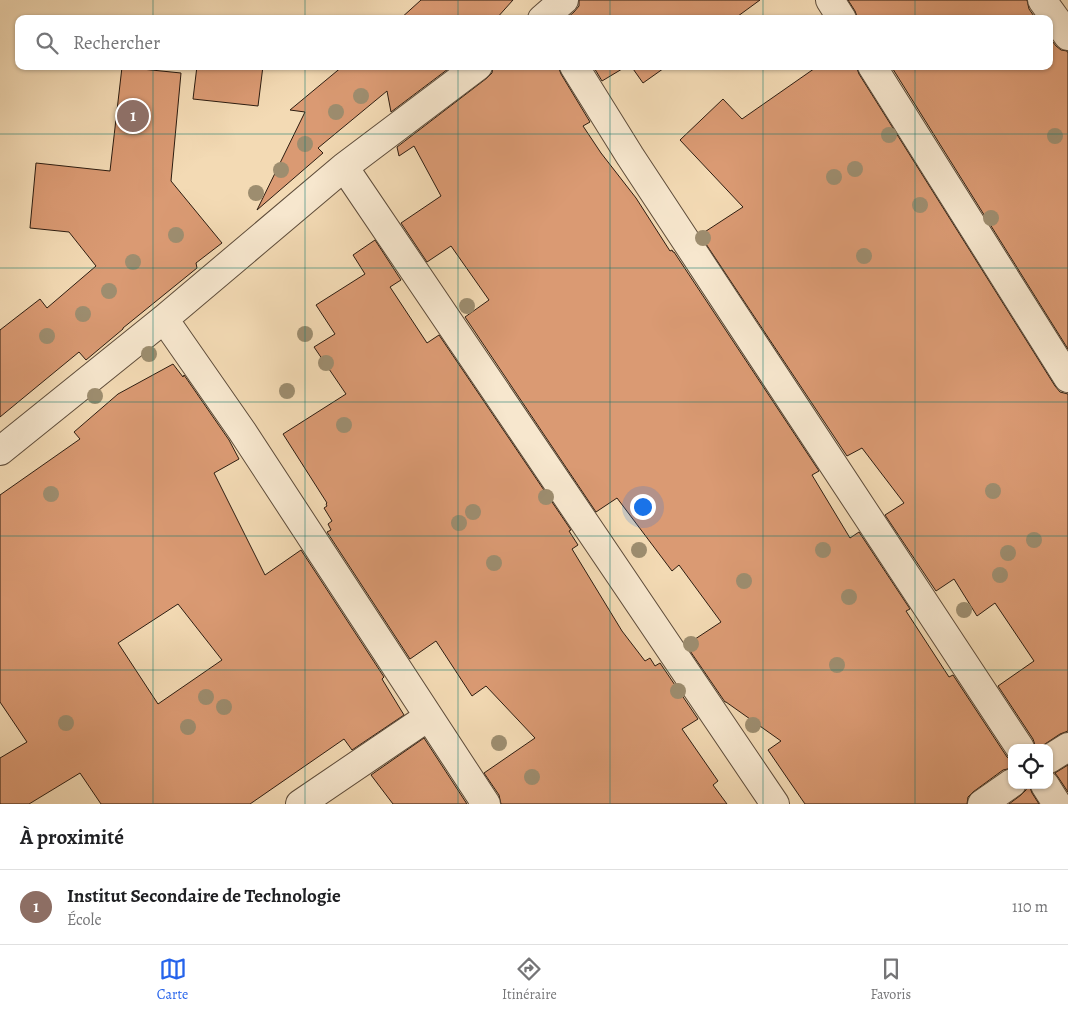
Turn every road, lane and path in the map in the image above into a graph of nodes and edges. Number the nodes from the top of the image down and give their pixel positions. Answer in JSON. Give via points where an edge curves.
{"nodes":[{"id":1,"x":564,"y":0,"type":"edge"},
{"id":2,"x":830,"y":0,"type":"edge"},
{"id":3,"x":1042,"y":0,"type":"edge"},
{"id":4,"x":546,"y":15,"type":"edge"},
{"id":5,"x":839,"y":15,"type":"edge"},
{"id":6,"x":1053,"y":15,"type":"edge"},
{"id":7,"x":1053,"y":15,"type":"edge"},
{"id":8,"x":1068,"y":36,"type":"edge"},
{"id":9,"x":473,"y":70,"type":"edge"},
{"id":10,"x":576,"y":70,"type":"edge"},
{"id":11,"x":875,"y":70,"type":"edge"},
{"id":12,"x":344,"y":167,"type":"junction"},
{"id":13,"x":164,"y":319,"type":"junction"},
{"id":14,"x":1068,"y":378,"type":"edge"},
{"id":15,"x":0,"y":451,"type":"edge"},
{"id":16,"x":428,"y":717,"type":"junction"},
{"id":17,"x":1017,"y":744,"type":"edge"},
{"id":18,"x":1068,"y":747,"type":"edge"},
{"id":19,"x":1053,"y":756,"type":"edge"},
{"id":20,"x":1008,"y":786,"type":"edge"},
{"id":21,"x":1047,"y":789,"type":"edge"},
{"id":22,"x":300,"y":804,"type":"edge"},
{"id":23,"x":486,"y":804,"type":"edge"},
{"id":24,"x":775,"y":804,"type":"edge"},
{"id":25,"x":982,"y":804,"type":"edge"},
{"id":26,"x":1057,"y":804,"type":"edge"}],
"edges":[{"from":1,"to":4,"type":"street"},
{"from":2,"to":5,"type":"street"},
{"from":3,"to":6,"type":"street"},
{"from":7,"to":8,"type":"street"},
{"from":9,"to":12,"type":"street"},
{"from":10,"to":17,"type":"street"},
{"from":11,"to":14,"type":"street"},
{"from":12,"to":13,"type":"street"},
{"from":12,"to":24,"type":"street"},
{"from":13,"to":15,"type":"street"},
{"from":13,"to":16,"type":"street","via":[[242,431]]},
{"from":16,"to":22,"type":"street"},
{"from":16,"to":23,"type":"street"},
{"from":18,"to":19,"type":"street"},
{"from":20,"to":25,"type":"street"},
{"from":21,"to":26,"type":"street"}]}
